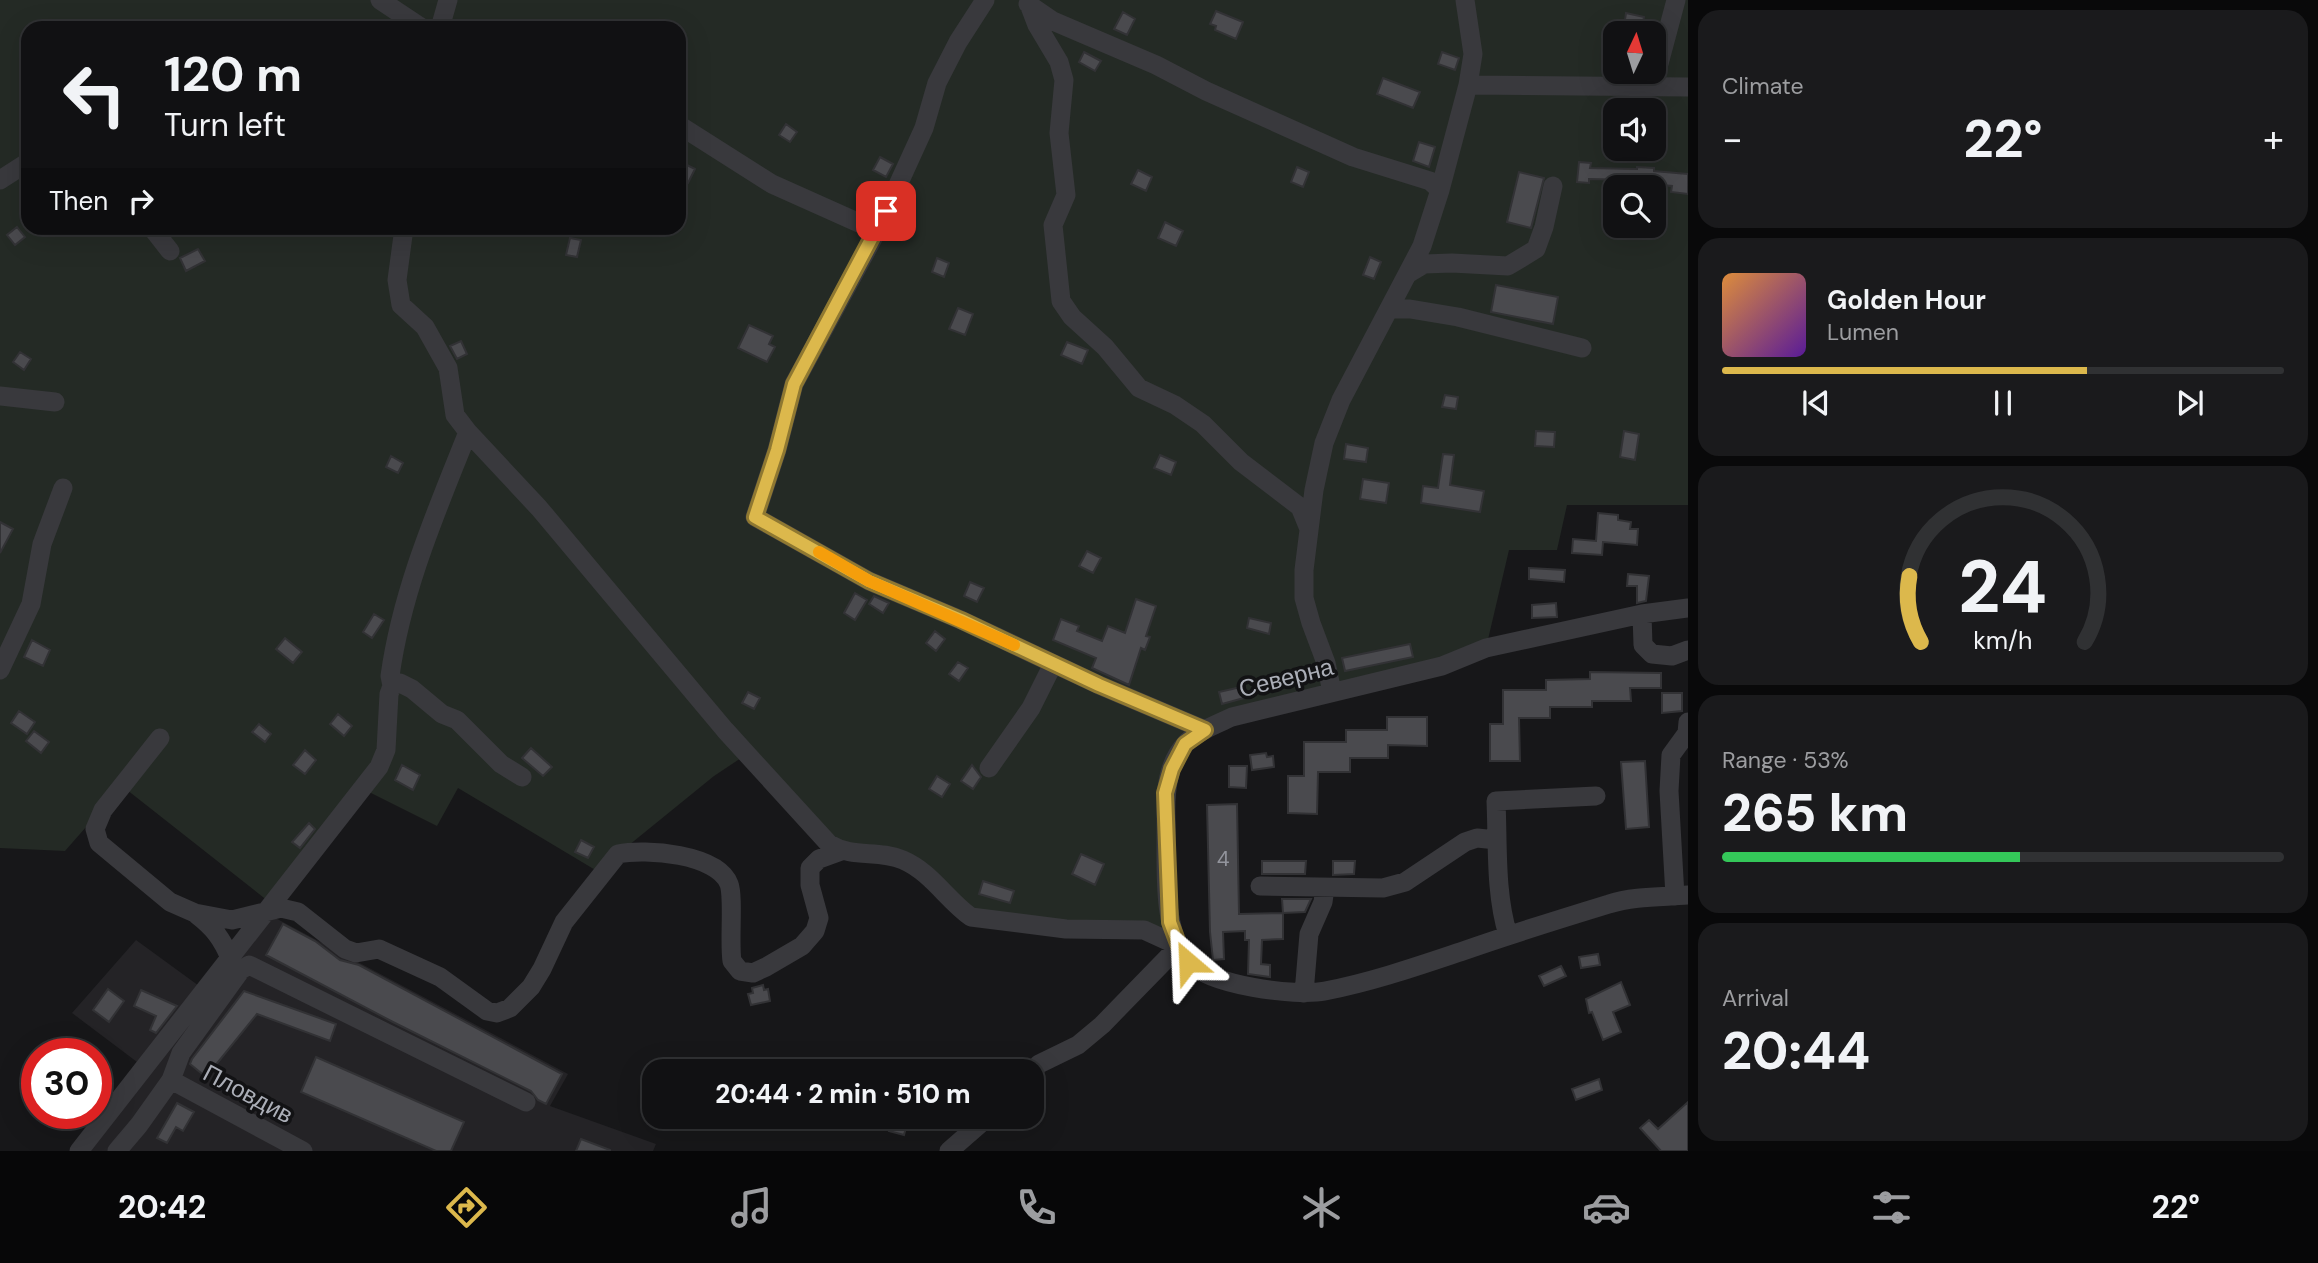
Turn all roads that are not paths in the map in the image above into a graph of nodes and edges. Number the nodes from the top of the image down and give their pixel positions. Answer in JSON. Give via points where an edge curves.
{"nodes":[{"id":1,"x":380,"y":0,"type":"edge"},
{"id":2,"x":448,"y":0,"type":"edge"},
{"id":3,"x":985,"y":0,"type":"edge"},
{"id":4,"x":1465,"y":0,"type":"edge"},
{"id":5,"x":1675,"y":0,"type":"edge"},
{"id":6,"x":1025,"y":2,"type":"edge"},
{"id":7,"x":412,"y":21,"type":"edge"},
{"id":8,"x":442,"y":21,"type":"edge"},
{"id":9,"x":1468,"y":85,"type":"junction"},
{"id":10,"x":1653,"y":86,"type":"junction"},
{"id":11,"x":1688,"y":88,"type":"edge"},
{"id":12,"x":686,"y":129,"type":"edge"},
{"id":13,"x":21,"y":166,"type":"edge"},
{"id":14,"x":0,"y":180,"type":"edge"},
{"id":15,"x":1553,"y":186,"type":"dead end"},
{"id":16,"x":1440,"y":190,"type":"junction"},
{"id":17,"x":877,"y":232,"type":"junction"},
{"id":18,"x":157,"y":235,"type":"edge"},
{"id":19,"x":403,"y":235,"type":"edge"},
{"id":20,"x":170,"y":251,"type":"dead end"},
{"id":21,"x":1409,"y":273,"type":"junction"},
{"id":22,"x":1391,"y":309,"type":"junction"},
{"id":23,"x":1581,"y":348,"type":"dead end"},
{"id":24,"x":0,"y":396,"type":"edge"},
{"id":25,"x":55,"y":402,"type":"dead end"},
{"id":26,"x":468,"y":432,"type":"junction"},
{"id":27,"x":63,"y":488,"type":"dead end"},
{"id":28,"x":1309,"y":530,"type":"junction"},
{"id":29,"x":1688,"y":608,"type":"edge"},
{"id":30,"x":1642,"y":614,"type":"junction"},
{"id":31,"x":1688,"y":650,"type":"edge"},
{"id":32,"x":1054,"y":664,"type":"junction"},
{"id":33,"x":0,"y":670,"type":"edge"},
{"id":34,"x":392,"y":686,"type":"junction"},
{"id":35,"x":1332,"y":692,"type":"junction"},
{"id":36,"x":1688,"y":723,"type":"edge"},
{"id":37,"x":1205,"y":730,"type":"junction"},
{"id":38,"x":160,"y":738,"type":"dead end"},
{"id":39,"x":989,"y":768,"type":"dead end"},
{"id":40,"x":522,"y":777,"type":"dead end"},
{"id":41,"x":1596,"y":796,"type":"dead end"},
{"id":42,"x":1497,"y":839,"type":"junction"},
{"id":43,"x":841,"y":852,"type":"junction"},
{"id":44,"x":1260,"y":886,"type":"dead end"},
{"id":45,"x":1325,"y":888,"type":"junction"},
{"id":46,"x":1682,"y":896,"type":"edge"},
{"id":47,"x":195,"y":913,"type":"junction"},
{"id":48,"x":267,"y":913,"type":"junction"},
{"id":49,"x":1508,"y":935,"type":"junction"},
{"id":50,"x":1179,"y":946,"type":"junction"},
{"id":51,"x":230,"y":958,"type":"junction"},
{"id":52,"x":1304,"y":993,"type":"junction"},
{"id":53,"x":1044,"y":1062,"type":"edge"},
{"id":54,"x":171,"y":1080,"type":"junction"},
{"id":55,"x":526,"y":1102,"type":"dead end"},
{"id":56,"x":974,"y":1129,"type":"edge"},
{"id":57,"x":79,"y":1151,"type":"edge"},
{"id":58,"x":117,"y":1151,"type":"edge"},
{"id":59,"x":303,"y":1151,"type":"edge"},
{"id":60,"x":949,"y":1151,"type":"edge"}],
"edges":[{"from":1,"to":7,"type":"street"},
{"from":2,"to":8,"type":"street"},
{"from":3,"to":17,"type":"street","via":[[937,83],[924,128]]},
{"from":4,"to":9,"type":"street","via":[[1473,54]]},
{"from":5,"to":10,"type":"street"},
{"from":6,"to":16,"type":"street","via":[[1053,21],[1206,91],[1353,157],[1430,181]]},
{"from":6,"to":28,"type":"street","via":[[1059,62],[1064,80],[1059,133],[1066,195],[1054,225],[1061,301],[1139,388],[1203,424],[1241,462],[1300,507]]},
{"from":9,"to":10,"type":"street"},
{"from":9,"to":16,"type":"street"},
{"from":10,"to":11,"type":"street"},
{"from":12,"to":17,"type":"street","via":[[772,184]]},
{"from":13,"to":14,"type":"street"},
{"from":15,"to":21,"type":"street","via":[[1536,249],[1508,266],[1424,264]]},
{"from":16,"to":21,"type":"street"},
{"from":17,"to":32,"type":"street","via":[[794,384],[755,517],[869,581]]},
{"from":18,"to":20,"type":"street"},
{"from":19,"to":26,"type":"street","via":[[397,280],[401,305],[425,327],[448,368],[455,415]]},
{"from":21,"to":22,"type":"street"},
{"from":22,"to":23,"type":"street","via":[[1458,317]]},
{"from":22,"to":28,"type":"street","via":[[1341,400],[1325,443]]},
{"from":24,"to":25,"type":"street"},
{"from":26,"to":34,"type":"street","via":[[403,607]]},
{"from":26,"to":43,"type":"street","via":[[539,508],[725,730],[828,844]]},
{"from":27,"to":33,"type":"street","via":[[42,544],[31,604]]},
{"from":28,"to":35,"type":"street","via":[[1304,598]]},
{"from":29,"to":30,"type":"street","name":"Северна"},
{"from":30,"to":31,"type":"street","via":[[1643,645],[1652,654],[1671,656]]},
{"from":30,"to":35,"type":"street","name":"Северна","via":[[1486,648],[1442,666]]},
{"from":32,"to":37,"type":"street"},
{"from":32,"to":39,"type":"street","via":[[1031,708]]},
{"from":34,"to":40,"type":"street","via":[[400,683],[412,689],[442,714],[457,720],[501,764]]},
{"from":34,"to":48,"type":"street","via":[[386,750],[379,768]]},
{"from":35,"to":37,"type":"street","name":"Северна","via":[[1232,717]]},
{"from":36,"to":46,"type":"street","via":[[1687,733],[1671,755],[1669,791],[1670,837]]},
{"from":37,"to":50,"type":"street","name":"Северна","via":[[1185,744],[1165,793],[1170,922]]},
{"from":38,"to":47,"type":"street","via":[[103,810],[95,829],[99,844],[170,902]]},
{"from":41,"to":42,"type":"street","via":[[1496,801]]},
{"from":42,"to":45,"type":"street","via":[[1465,842],[1405,882],[1383,888]]},
{"from":42,"to":49,"type":"street"},
{"from":43,"to":48,"type":"street","via":[[819,859],[810,868],[819,918],[815,931],[802,946],[753,973],[740,971],[732,961],[730,886],[722,872],[683,857],[618,854],[565,922],[531,987],[510,1008],[497,1013],[486,1011],[440,977],[379,949],[355,954],[345,949],[298,912],[281,908]]},
{"from":43,"to":50,"type":"street","via":[[876,853],[921,869],[971,917],[1066,929],[1144,930]]},
{"from":44,"to":45,"type":"street"},
{"from":45,"to":52,"type":"street","via":[[1309,934]]},
{"from":46,"to":49,"type":"street","name":"Северна","via":[[1612,902]]},
{"from":47,"to":48,"type":"street","via":[[232,920]]},
{"from":47,"to":51,"type":"street","via":[[213,928]]},
{"from":48,"to":51,"type":"street"},
{"from":49,"to":52,"type":"street","name":"Северна","via":[[1409,969]]},
{"from":50,"to":52,"type":"street","name":"Северна","via":[[1201,974],[1248,987]]},
{"from":50,"to":53,"type":"street","via":[[1102,1025],[1078,1045]]},
{"from":51,"to":57,"type":"street"},
{"from":54,"to":55,"type":"street","via":[[181,1053],[249,965]]},
{"from":54,"to":58,"type":"street"},
{"from":54,"to":59,"type":"street","name":"Пловдив"},
{"from":56,"to":60,"type":"street"}]}
